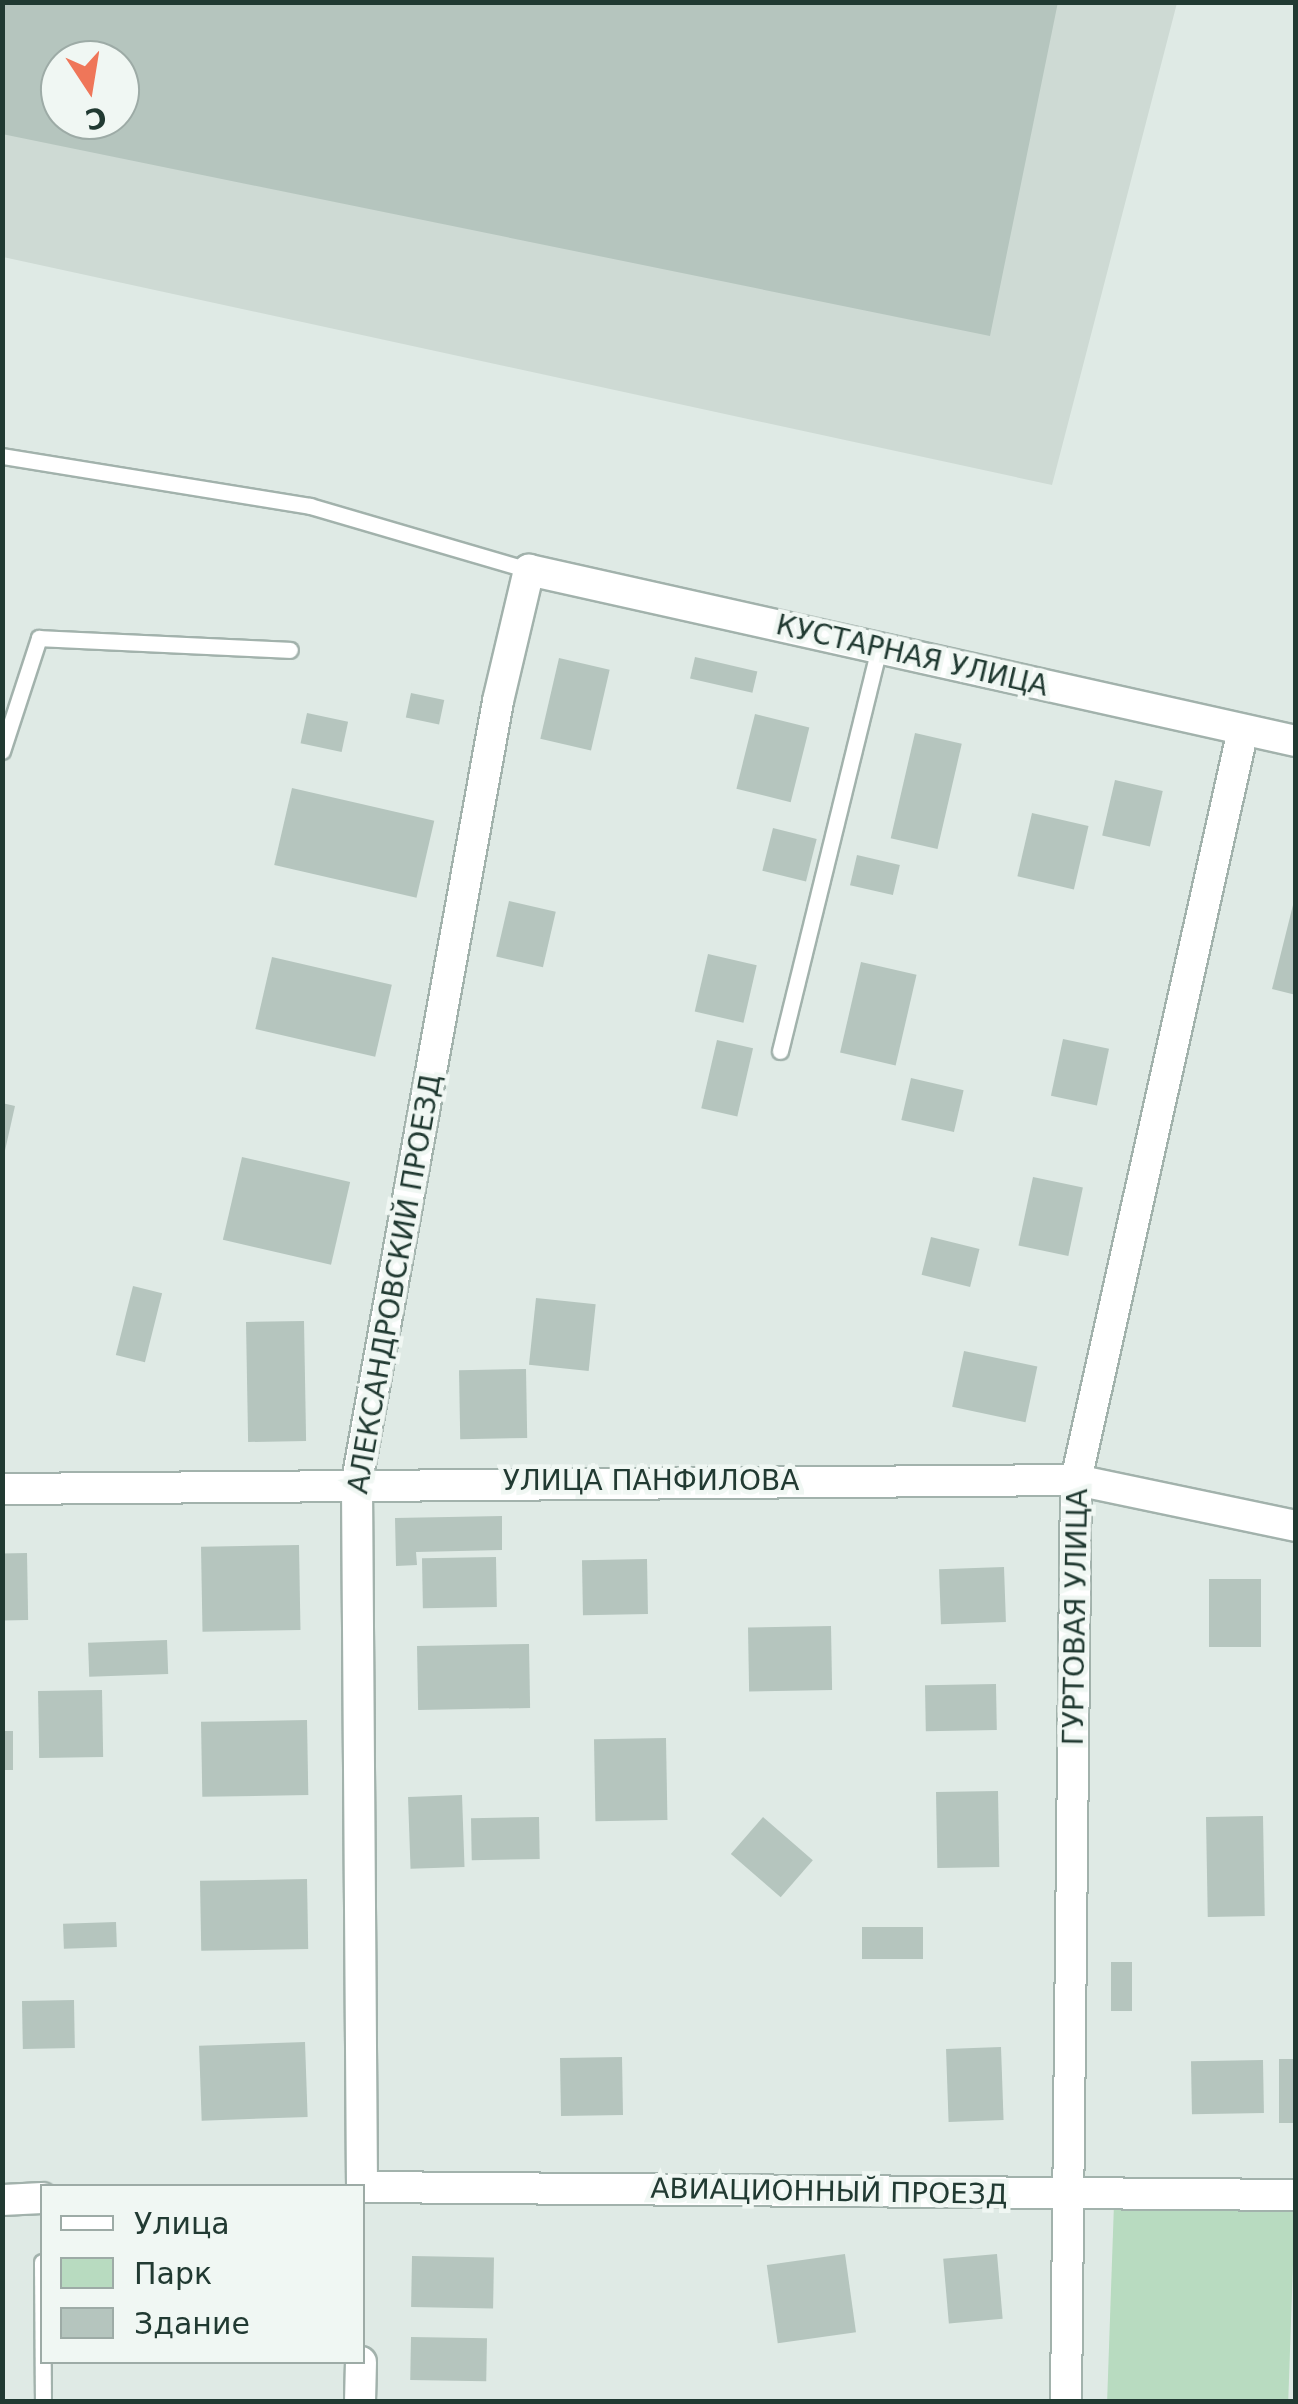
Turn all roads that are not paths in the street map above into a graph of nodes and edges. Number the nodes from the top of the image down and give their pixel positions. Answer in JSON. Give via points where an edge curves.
{"nodes":[{"id":1,"x":2,"y":456,"type":"edge"},
{"id":2,"x":529,"y":570,"type":"junction"},
{"id":3,"x":879,"y":648,"type":"junction"},
{"id":4,"x":290,"y":650,"type":"dead end"},
{"id":5,"x":1244,"y":730,"type":"junction"},
{"id":6,"x":1296,"y":741,"type":"edge"},
{"id":7,"x":2,"y":751,"type":"edge"},
{"id":8,"x":780,"y":1051,"type":"dead end"},
{"id":9,"x":1076,"y":1480,"type":"junction"},
{"id":10,"x":357,"y":1481,"type":"junction"},
{"id":11,"x":2,"y":1488,"type":"edge"},
{"id":12,"x":1296,"y":1526,"type":"edge"},
{"id":13,"x":362,"y":2184,"type":"edge"},
{"id":14,"x":365,"y":2187,"type":"edge"},
{"id":15,"x":1071,"y":2194,"type":"junction"},
{"id":16,"x":1296,"y":2195,"type":"edge"},
{"id":17,"x":40,"y":2198,"type":"edge"},
{"id":18,"x":2,"y":2200,"type":"edge"},
{"id":19,"x":42,"y":2364,"type":"edge"},
{"id":20,"x":360,"y":2364,"type":"edge"},
{"id":21,"x":42,"y":2402,"type":"edge"},
{"id":22,"x":360,"y":2402,"type":"edge"},
{"id":23,"x":1066,"y":2402,"type":"edge"}],
"edges":[{"from":1,"to":2,"type":"lane","via":[[310,506]]},
{"from":2,"to":3,"type":"street","name":"КУСТАРНАЯ УЛИЦА"},
{"from":2,"to":10,"type":"street","name":"АЛЕКСАНДРОВСКИЙ ПРОЕЗД","via":[[498,701]]},
{"from":3,"to":5,"type":"street","name":"КУСТАРНАЯ УЛИЦА"},
{"from":3,"to":8,"type":"lane"},
{"from":4,"to":7,"type":"lane","via":[[39,638]]},
{"from":5,"to":6,"type":"street","name":"КУСТАРНАЯ УЛИЦА"},
{"from":5,"to":9,"type":"street","name":"ГУРТОВАЯ УЛИЦА"},
{"from":9,"to":10,"type":"street","name":"УЛИЦА ПАНФИЛОВА"},
{"from":9,"to":12,"type":"street","name":"УЛИЦА ПАНФИЛОВА"},
{"from":9,"to":15,"type":"street","name":"ГУРТОВАЯ УЛИЦА"},
{"from":10,"to":11,"type":"street","name":"УЛИЦА ПАНФИЛОВА"},
{"from":10,"to":13,"type":"street","name":"АЛЕКСАНДРОВСКИЙ ПРОЕЗД"},
{"from":14,"to":15,"type":"street","name":"АВИАЦИОННЫЙ ПРОЕЗД"},
{"from":15,"to":16,"type":"street","name":"АВИАЦИОННЫЙ ПРОЕЗД"},
{"from":15,"to":23,"type":"street","name":"ГУРТОВАЯ УЛИЦА"},
{"from":17,"to":18,"type":"street"},
{"from":19,"to":21,"type":"lane"},
{"from":20,"to":22,"type":"street"}]}
